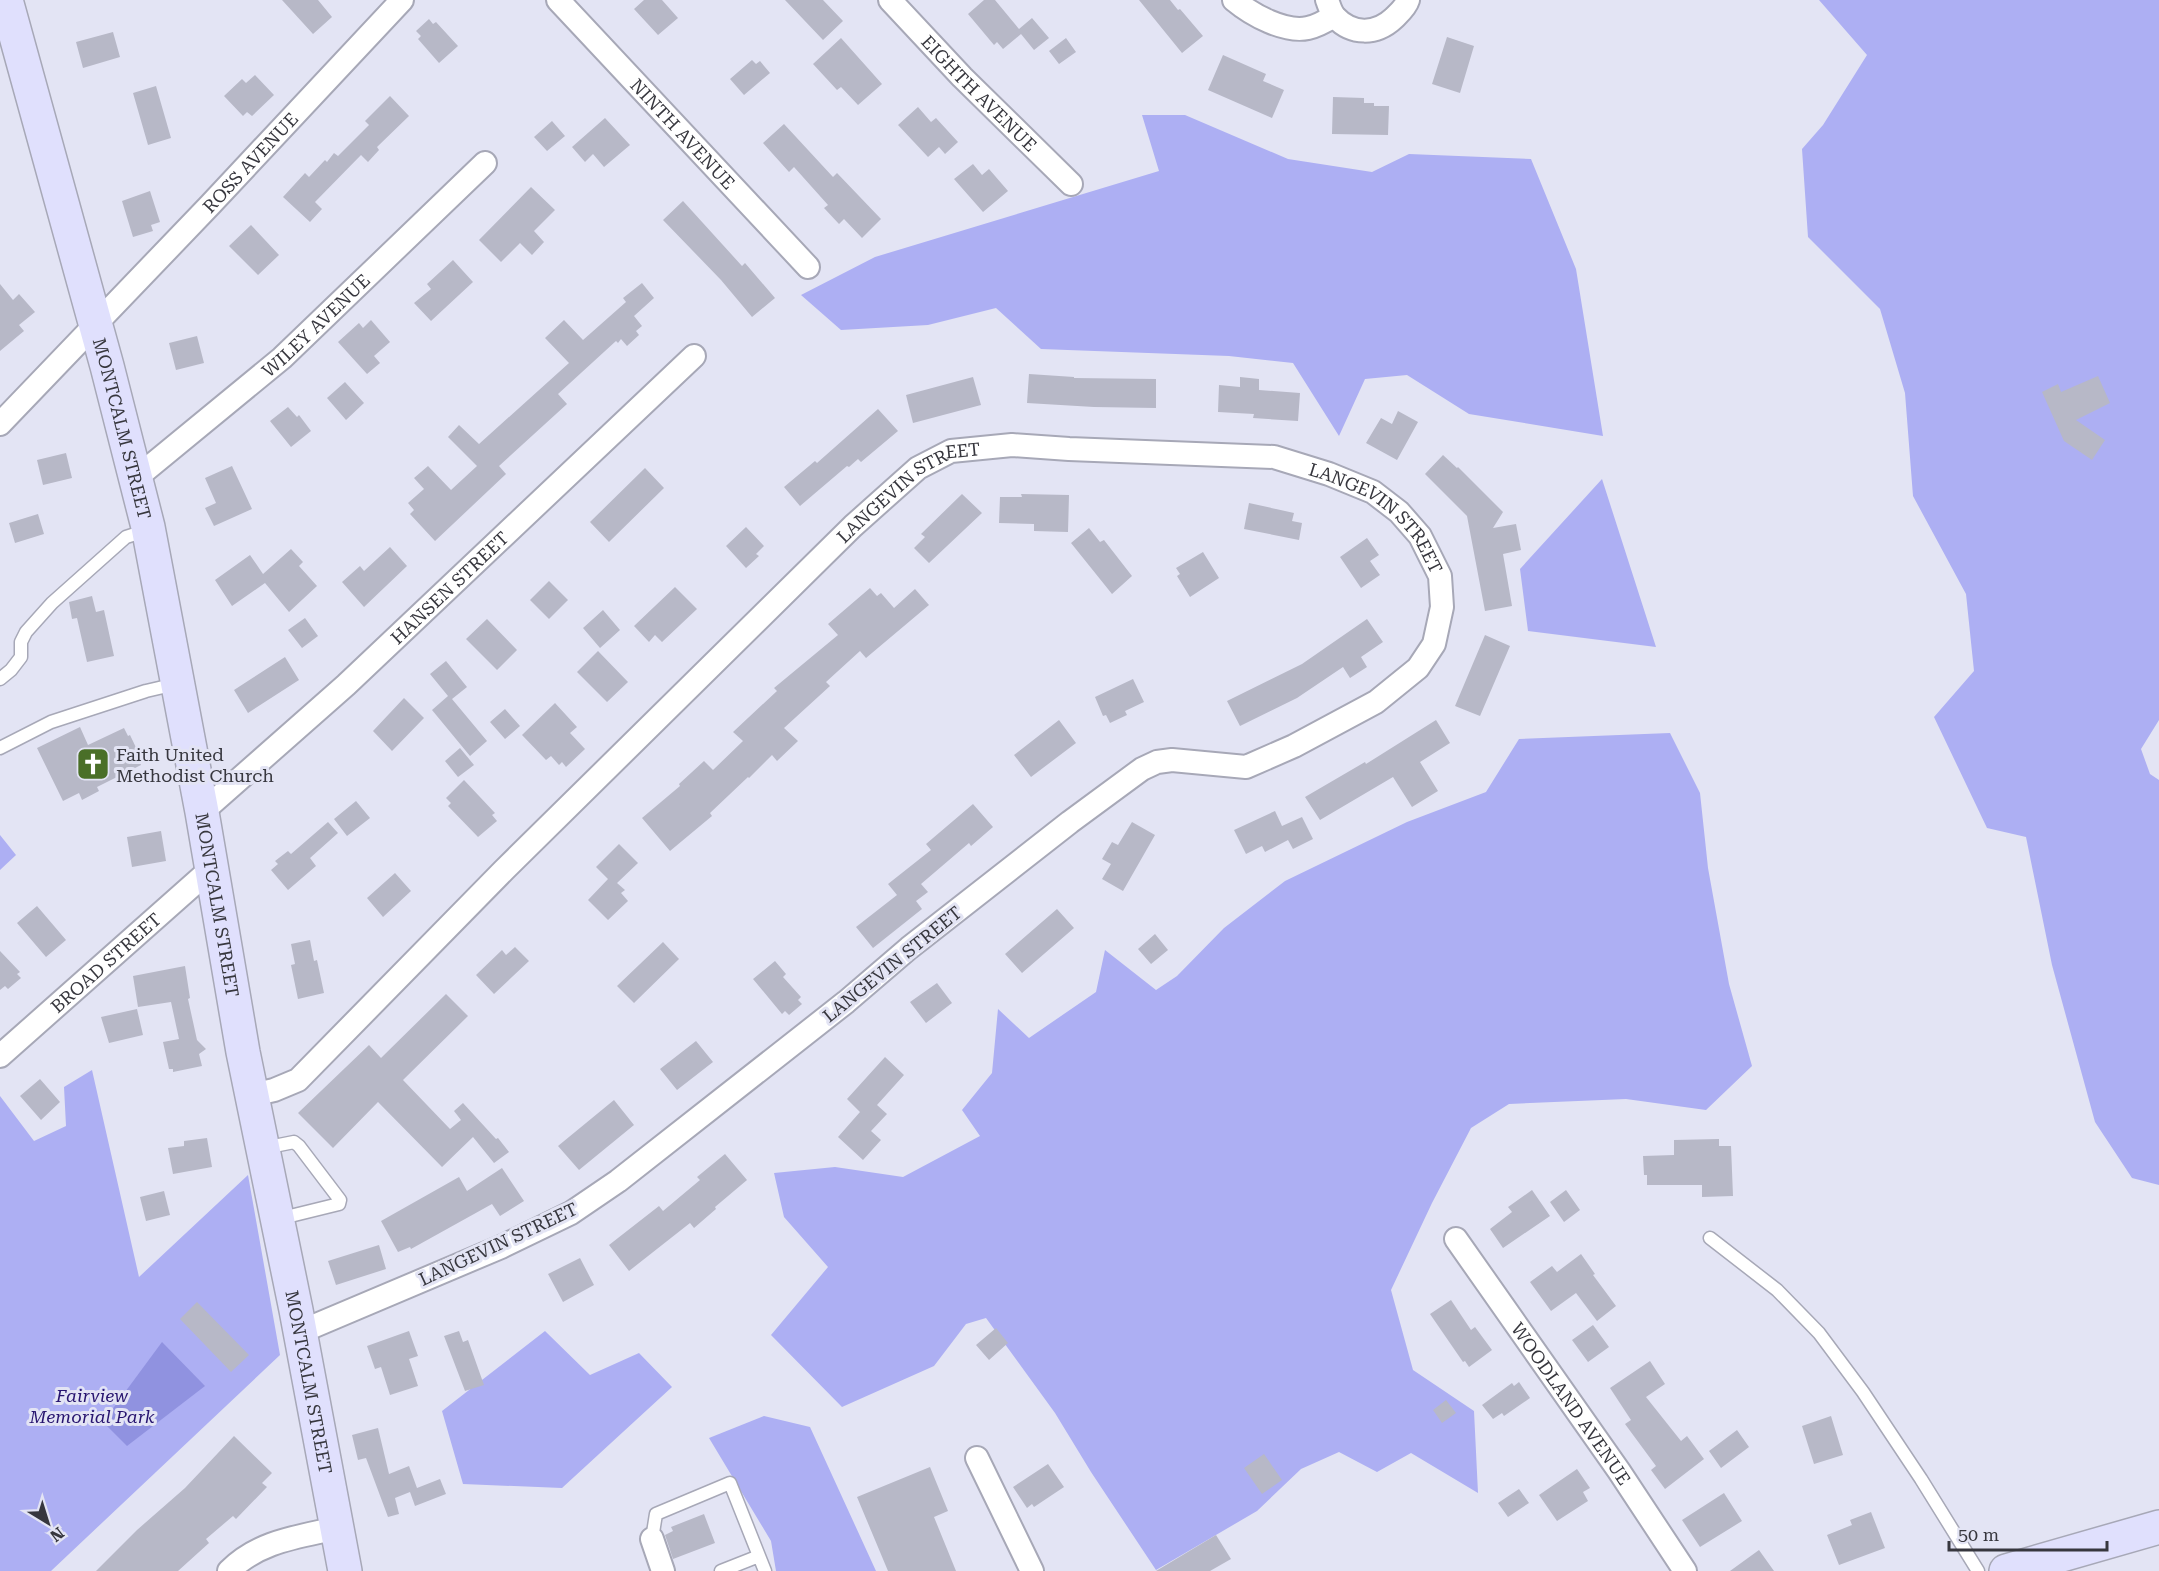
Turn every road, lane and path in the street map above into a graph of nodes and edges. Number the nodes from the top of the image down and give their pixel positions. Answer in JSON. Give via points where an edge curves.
{"nodes":[{"id":1,"x":402,"y":0,"type":"edge"},
{"id":2,"x":558,"y":0,"type":"edge"},
{"id":3,"x":890,"y":0,"type":"edge"},
{"id":4,"x":1234,"y":0,"type":"edge"},
{"id":5,"x":1408,"y":0,"type":"edge"},
{"id":6,"x":1330,"y":8,"type":"edge"},
{"id":7,"x":6,"y":19,"type":"edge"},
{"id":8,"x":485,"y":163,"type":"dead end"},
{"id":9,"x":1071,"y":184,"type":"dead end"},
{"id":10,"x":807,"y":267,"type":"dead end"},
{"id":11,"x":95,"y":324,"type":"junction"},
{"id":12,"x":694,"y":356,"type":"dead end"},
{"id":13,"x":0,"y":424,"type":"edge"},
{"id":14,"x":136,"y":478,"type":"junction"},
{"id":15,"x":148,"y":530,"type":"junction"},
{"id":16,"x":0,"y":678,"type":"edge"},
{"id":17,"x":178,"y":683,"type":"junction"},
{"id":18,"x":0,"y":748,"type":"edge"},
{"id":19,"x":202,"y":812,"type":"junction"},
{"id":20,"x":212,"y":868,"type":"junction"},
{"id":21,"x":0,"y":1056,"type":"edge"},
{"id":22,"x":252,"y":1095,"type":"junction"},
{"id":23,"x":263,"y":1149,"type":"junction"},
{"id":24,"x":278,"y":1219,"type":"junction"},
{"id":25,"x":1710,"y":1238,"type":"dead end"},
{"id":26,"x":1456,"y":1239,"type":"dead end"},
{"id":27,"x":300,"y":1332,"type":"junction"},
{"id":28,"x":977,"y":1458,"type":"dead end"},
{"id":29,"x":2159,"y":1527,"type":"edge"},
{"id":30,"x":337,"y":1528,"type":"junction"},
{"id":31,"x":652,"y":1539,"type":"joint"},
{"id":32,"x":759,"y":1556,"type":"junction"},
{"id":33,"x":229,"y":1571,"type":"edge"},
{"id":34,"x":345,"y":1571,"type":"edge"},
{"id":35,"x":663,"y":1571,"type":"edge"},
{"id":36,"x":721,"y":1571,"type":"edge"},
{"id":37,"x":765,"y":1571,"type":"edge"},
{"id":38,"x":1032,"y":1571,"type":"edge"},
{"id":39,"x":1685,"y":1571,"type":"edge"},
{"id":40,"x":1978,"y":1571,"type":"edge"},
{"id":41,"x":2006,"y":1571,"type":"edge"}],
"edges":[{"from":1,"to":11,"type":"street","name":"ROSS AVENUE"},
{"from":2,"to":10,"type":"street","name":"NINTH AVENUE"},
{"from":3,"to":9,"type":"street","name":"EIGHTH AVENUE"},
{"from":4,"to":6,"type":"street","via":[[1276,25],[1306,29],[1321,24]]},
{"from":5,"to":6,"type":"street","via":[[1392,20],[1367,31],[1354,30]]},
{"from":7,"to":11,"type":"main road","name":"MONTCALM STREET"},
{"from":8,"to":14,"type":"street","name":"WILEY AVENUE","via":[[282,357]]},
{"from":11,"to":13,"type":"street","name":"ROSS AVENUE"},
{"from":11,"to":14,"type":"main road","name":"MONTCALM STREET"},
{"from":12,"to":19,"type":"street","name":"HANSEN STREET","via":[[346,685]]},
{"from":14,"to":15,"type":"main road","name":"MONTCALM STREET"},
{"from":15,"to":16,"type":"lane","via":[[126,537],[52,603],[26,632],[21,657]]},
{"from":15,"to":17,"type":"main road","name":"MONTCALM STREET"},
{"from":17,"to":18,"type":"lane","via":[[51,722]]},
{"from":17,"to":19,"type":"main road","name":"MONTCALM STREET"},
{"from":19,"to":20,"type":"main road","name":"MONTCALM STREET"},
{"from":20,"to":21,"type":"street","name":"BROAD STREET"},
{"from":20,"to":22,"type":"main road","name":"MONTCALM STREET"},
{"from":22,"to":23,"type":"main road","name":"MONTCALM STREET"},
{"from":22,"to":27,"type":"street","name":"LANGEVIN STREET","via":[[298,1080],[510,864],[860,519],[918,468],[951,452],[1012,445],[1274,457],[1372,492],[1399,512],[1420,537],[1440,576],[1442,607],[1434,644],[1418,668],[1376,702],[1246,767],[1172,760],[1142,769],[909,948],[618,1181],[571,1213]]},
{"from":23,"to":24,"type":"main road","name":"MONTCALM STREET"},
{"from":23,"to":24,"type":"lane","via":[[294,1142],[340,1200],[339,1204]]},
{"from":24,"to":27,"type":"main road","name":"MONTCALM STREET"},
{"from":25,"to":40,"type":"lane","via":[[1777,1290],[1819,1332],[1889,1430]]},
{"from":26,"to":39,"type":"street","name":"WOODLAND AVENUE"},
{"from":27,"to":30,"type":"main road","name":"MONTCALM STREET"},
{"from":28,"to":38,"type":"street"},
{"from":29,"to":41,"type":"main road"},
{"from":30,"to":33,"type":"street","via":[[264,1546]]},
{"from":30,"to":34,"type":"main road","name":"MONTCALM STREET"},
{"from":31,"to":32,"type":"lane","via":[[656,1514],[729,1483]]},
{"from":31,"to":35,"type":"street"},
{"from":32,"to":36,"type":"lane"},
{"from":32,"to":37,"type":"lane"}]}
